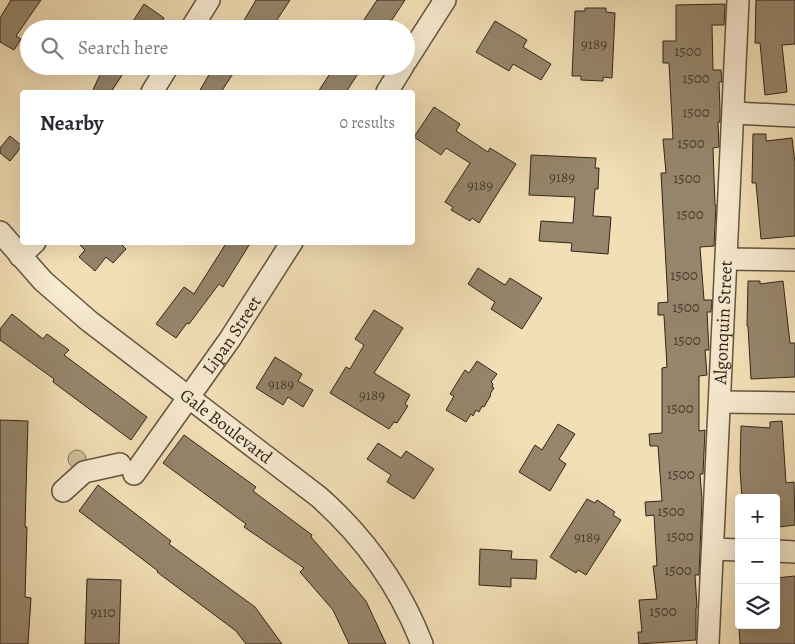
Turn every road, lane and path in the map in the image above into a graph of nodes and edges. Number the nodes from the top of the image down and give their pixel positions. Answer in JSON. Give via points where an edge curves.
{"nodes":[{"id":1,"x":209,"y":0,"type":"edge"},
{"id":2,"x":445,"y":0,"type":"edge"},
{"id":3,"x":738,"y":0,"type":"edge"},
{"id":4,"x":197,"y":20,"type":"edge"},
{"id":5,"x":415,"y":47,"type":"edge"},
{"id":6,"x":162,"y":75,"type":"edge"},
{"id":7,"x":397,"y":75,"type":"edge"},
{"id":8,"x":153,"y":90,"type":"edge"},
{"id":9,"x":388,"y":90,"type":"edge"},
{"id":10,"x":734,"y":114,"type":"junction"},
{"id":11,"x":795,"y":116,"type":"edge"},
{"id":12,"x":0,"y":232,"type":"edge"},
{"id":13,"x":20,"y":244,"type":"edge"},
{"id":14,"x":290,"y":245,"type":"edge"},
{"id":15,"x":28,"y":249,"type":"edge"},
{"id":16,"x":727,"y":259,"type":"junction"},
{"id":17,"x":795,"y":260,"type":"edge"},
{"id":18,"x":189,"y":398,"type":"junction"},
{"id":19,"x":720,"y":402,"type":"junction"},
{"id":20,"x":795,"y":403,"type":"edge"},
{"id":21,"x":63,"y":491,"type":"dead end"},
{"id":22,"x":713,"y":549,"type":"junction"},
{"id":23,"x":735,"y":550,"type":"edge"},
{"id":24,"x":780,"y":551,"type":"edge"},
{"id":25,"x":795,"y":552,"type":"edge"},
{"id":26,"x":422,"y":644,"type":"edge"},
{"id":27,"x":708,"y":644,"type":"edge"}],
"edges":[{"from":1,"to":4,"type":"street"},
{"from":2,"to":5,"type":"street"},
{"from":3,"to":10,"type":"street","name":"Algonquin Street"},
{"from":6,"to":8,"type":"street"},
{"from":7,"to":9,"type":"street"},
{"from":10,"to":11,"type":"street"},
{"from":10,"to":16,"type":"street","name":"Algonquin Street"},
{"from":12,"to":13,"type":"street","name":"Gale Boulevard"},
{"from":14,"to":18,"type":"street","name":"Lipan Street"},
{"from":15,"to":18,"type":"street","name":"Gale Boulevard","via":[[43,281]]},
{"from":16,"to":17,"type":"street"},
{"from":16,"to":19,"type":"street","name":"Algonquin Street"},
{"from":18,"to":21,"type":"street","name":"Lipan Street","via":[[127,469],[84,472]]},
{"from":18,"to":26,"type":"street","name":"Gale Boulevard","via":[[319,497],[358,535],[399,595]]},
{"from":19,"to":20,"type":"street"},
{"from":19,"to":22,"type":"street","name":"Algonquin Street"},
{"from":22,"to":23,"type":"street"},
{"from":22,"to":27,"type":"street","name":"Algonquin Street"},
{"from":24,"to":25,"type":"street"}]}
